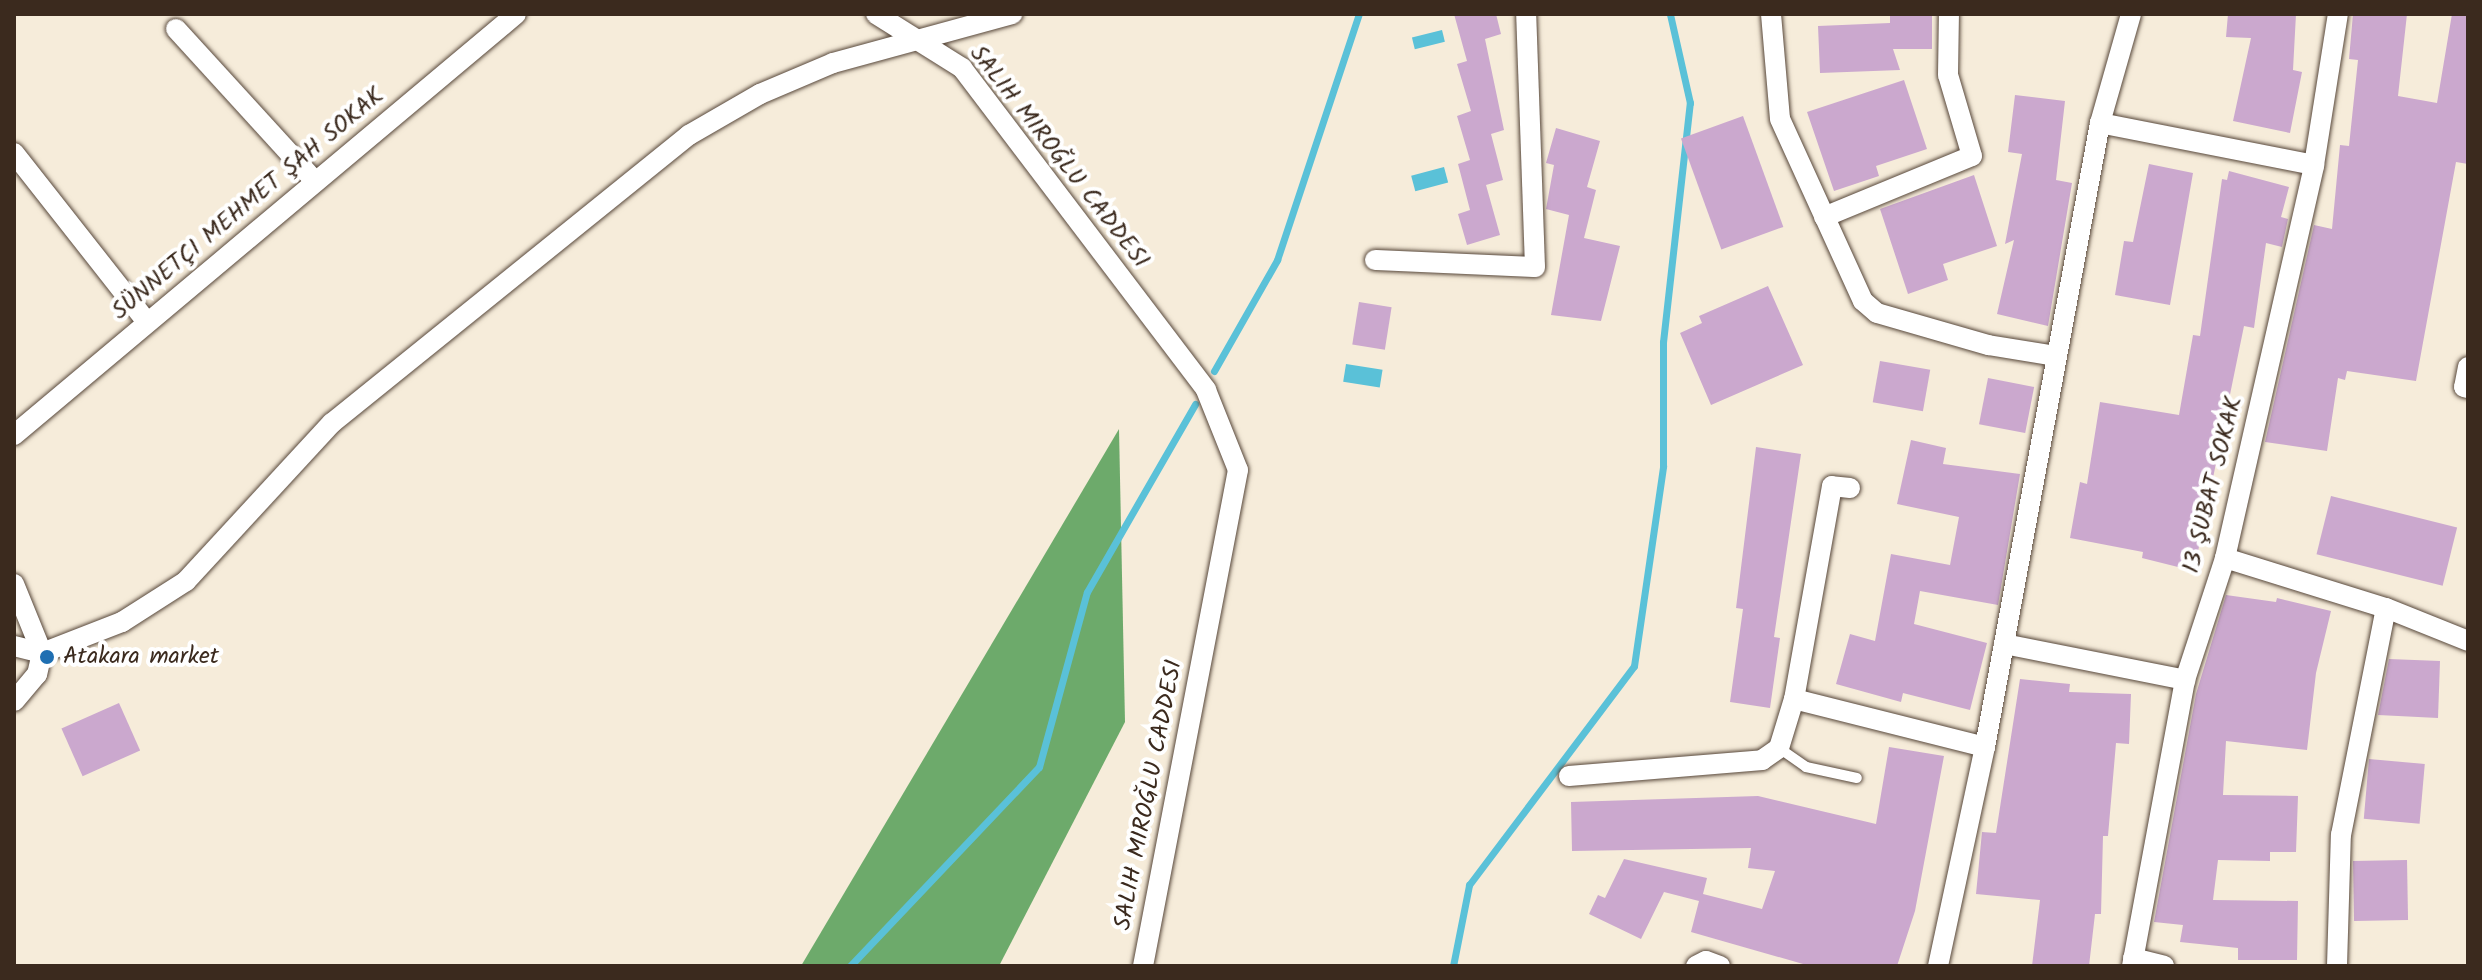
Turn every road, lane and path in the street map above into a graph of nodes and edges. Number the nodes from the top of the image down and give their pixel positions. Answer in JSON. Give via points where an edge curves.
{"nodes":[{"id":1,"x":516,"y":14,"type":"edge"},
{"id":2,"x":876,"y":14,"type":"edge"},
{"id":3,"x":1012,"y":14,"type":"edge"},
{"id":4,"x":1526,"y":14,"type":"edge"},
{"id":5,"x":1771,"y":14,"type":"edge"},
{"id":6,"x":1949,"y":14,"type":"edge"},
{"id":7,"x":2131,"y":14,"type":"edge"},
{"id":8,"x":2338,"y":14,"type":"edge"},
{"id":9,"x":176,"y":29,"type":"dead end"},
{"id":10,"x":922,"y":39,"type":"junction"},
{"id":11,"x":2100,"y":123,"type":"junction"},
{"id":12,"x":14,"y":153,"type":"edge"},
{"id":13,"x":2314,"y":165,"type":"junction"},
{"id":14,"x":315,"y":181,"type":"junction"},
{"id":15,"x":1824,"y":217,"type":"junction"},
{"id":16,"x":1375,"y":260,"type":"dead end"},
{"id":17,"x":147,"y":322,"type":"junction"},
{"id":18,"x":2055,"y":356,"type":"junction"},
{"id":19,"x":2468,"y":367,"type":"edge"},
{"id":20,"x":2468,"y":388,"type":"edge"},
{"id":21,"x":14,"y":435,"type":"edge"},
{"id":22,"x":1850,"y":488,"type":"dead end"},
{"id":23,"x":2225,"y":558,"type":"junction"},
{"id":24,"x":14,"y":584,"type":"edge"},
{"id":25,"x":2386,"y":608,"type":"junction"},
{"id":26,"x":2468,"y":641,"type":"edge"},
{"id":27,"x":2004,"y":644,"type":"junction"},
{"id":28,"x":14,"y":646,"type":"edge"},
{"id":29,"x":42,"y":653,"type":"junction"},
{"id":30,"x":2185,"y":680,"type":"junction"},
{"id":31,"x":1794,"y":699,"type":"junction"},
{"id":32,"x":14,"y":701,"type":"edge"},
{"id":33,"x":1985,"y":747,"type":"junction"},
{"id":34,"x":1779,"y":748,"type":"junction"},
{"id":35,"x":1569,"y":776,"type":"dead end"},
{"id":36,"x":1857,"y":778,"type":"dead end"},
{"id":37,"x":2132,"y":962,"type":"edge"},
{"id":38,"x":1143,"y":966,"type":"edge"},
{"id":39,"x":1696,"y":966,"type":"edge"},
{"id":40,"x":1720,"y":966,"type":"edge"},
{"id":41,"x":1938,"y":966,"type":"edge"},
{"id":42,"x":2164,"y":966,"type":"edge"},
{"id":43,"x":2337,"y":966,"type":"edge"}],
"edges":[{"from":1,"to":14,"type":"street","name":"SÜNNETÇI MEHMET ŞAH SOKAK"},
{"from":2,"to":10,"type":"street","name":"SALIH MIROĞLU CADDESI"},
{"from":3,"to":10,"type":"street"},
{"from":4,"to":16,"type":"street","via":[[1535,267]]},
{"from":5,"to":15,"type":"street","via":[[1780,119]]},
{"from":6,"to":15,"type":"street","via":[[1948,75],[1972,156]]},
{"from":7,"to":11,"type":"street"},
{"from":8,"to":13,"type":"street","name":"13 ŞUBAT SOKAK"},
{"from":9,"to":14,"type":"street"},
{"from":10,"to":29,"type":"street","via":[[833,63],[760,94],[689,135],[332,423],[186,581],[122,622]]},
{"from":10,"to":38,"type":"street","name":"SALIH MIROĞLU CADDESI","via":[[962,68],[1206,390],[1238,470]]},
{"from":11,"to":13,"type":"street"},
{"from":11,"to":18,"type":"street"},
{"from":12,"to":17,"type":"street"},
{"from":13,"to":23,"type":"street","name":"13 ŞUBAT SOKAK"},
{"from":14,"to":17,"type":"street","name":"SÜNNETÇI MEHMET ŞAH SOKAK"},
{"from":15,"to":18,"type":"street","via":[[1863,301],[1877,313],[1988,345]]},
{"from":17,"to":21,"type":"street","name":"SÜNNETÇI MEHMET ŞAH SOKAK"},
{"from":18,"to":27,"type":"street"},
{"from":19,"to":20,"type":"street"},
{"from":22,"to":31,"type":"street","via":[[1832,486]]},
{"from":23,"to":25,"type":"street"},
{"from":23,"to":30,"type":"street","name":"13 ŞUBAT SOKAK"},
{"from":24,"to":29,"type":"street"},
{"from":25,"to":26,"type":"street"},
{"from":25,"to":43,"type":"street","via":[[2341,835]]},
{"from":27,"to":30,"type":"street"},
{"from":27,"to":33,"type":"street"},
{"from":28,"to":29,"type":"street"},
{"from":29,"to":32,"type":"street","via":[[37,674]]},
{"from":30,"to":37,"type":"street","name":"13 ŞUBAT SOKAK"},
{"from":31,"to":33,"type":"street"},
{"from":31,"to":34,"type":"street"},
{"from":33,"to":41,"type":"street"},
{"from":34,"to":35,"type":"street","via":[[1762,760]]},
{"from":34,"to":36,"type":"lane","via":[[1806,767]]},
{"from":37,"to":42,"type":"street"},
{"from":39,"to":40,"type":"street","via":[[1706,961]]}]}
